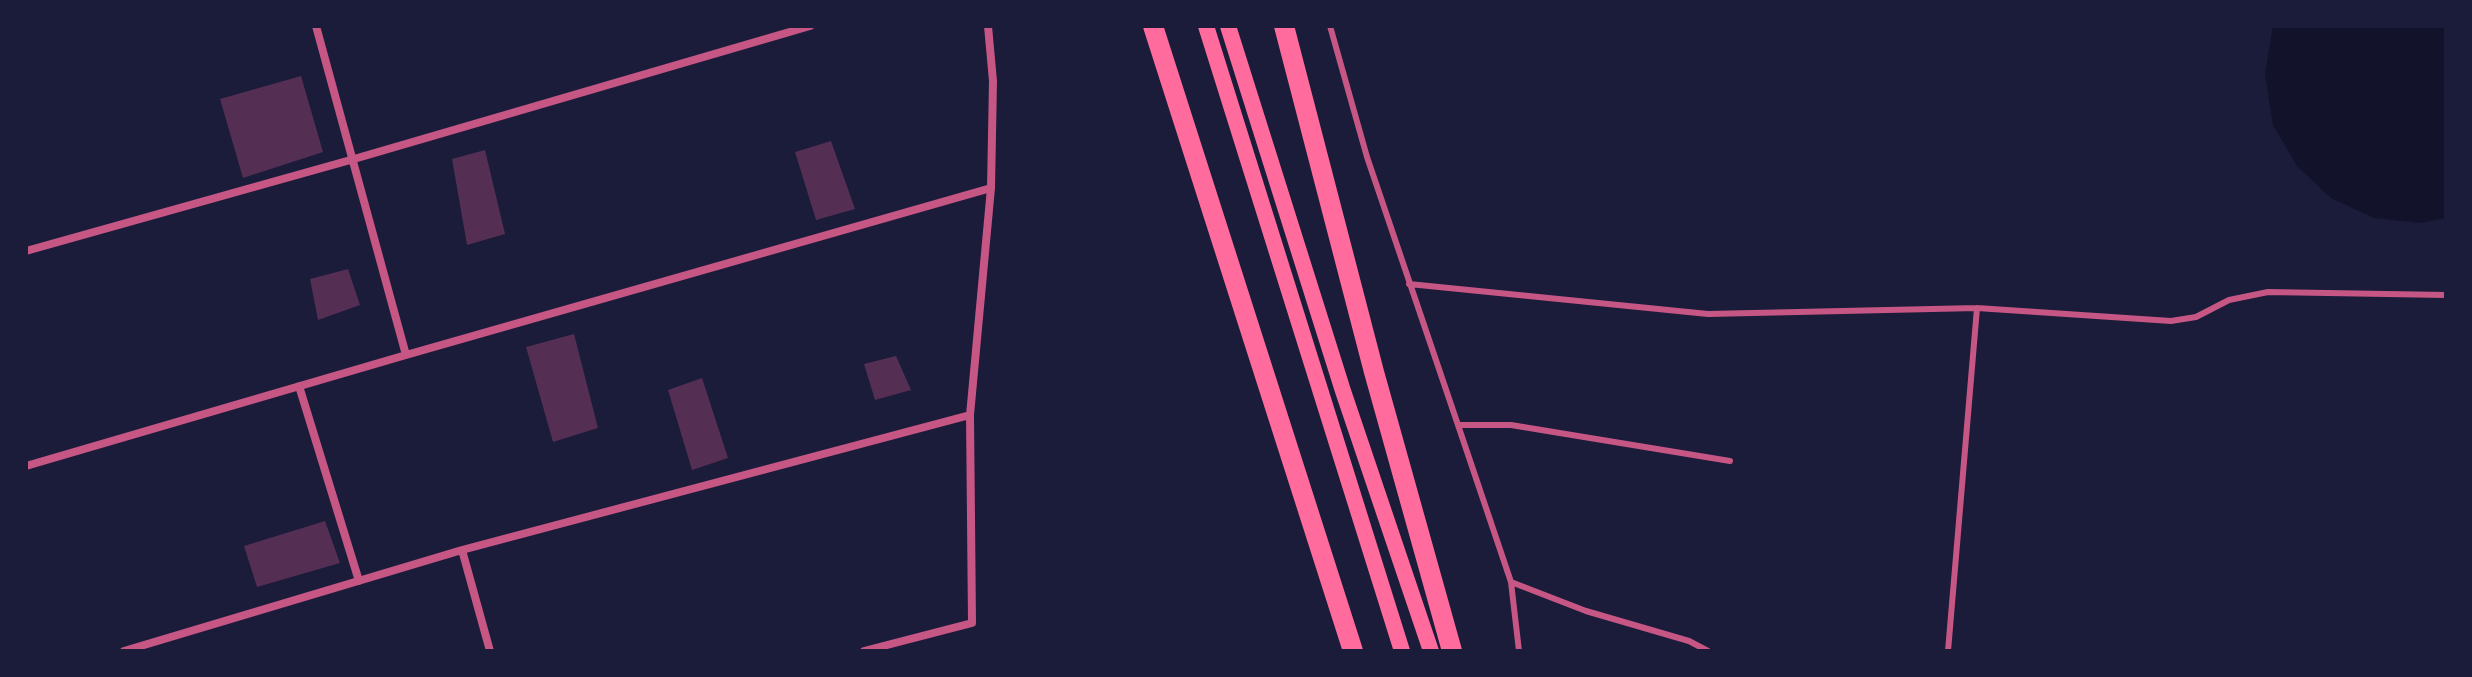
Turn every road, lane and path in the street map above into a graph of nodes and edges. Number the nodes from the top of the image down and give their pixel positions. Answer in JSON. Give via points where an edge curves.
{"nodes":[{"id":1,"x":316,"y":26,"type":"edge"},
{"id":2,"x":810,"y":26,"type":"edge"},
{"id":3,"x":988,"y":26,"type":"edge"},
{"id":4,"x":1153,"y":26,"type":"edge"},
{"id":5,"x":1206,"y":26,"type":"edge"},
{"id":6,"x":1228,"y":26,"type":"edge"},
{"id":7,"x":1284,"y":26,"type":"edge"},
{"id":8,"x":1330,"y":26,"type":"edge"},
{"id":9,"x":354,"y":159,"type":"junction"},
{"id":10,"x":991,"y":188,"type":"junction"},
{"id":11,"x":26,"y":251,"type":"edge"},
{"id":12,"x":1409,"y":284,"type":"junction"},
{"id":13,"x":2446,"y":295,"type":"edge"},
{"id":14,"x":1977,"y":308,"type":"junction"},
{"id":15,"x":406,"y":355,"type":"junction"},
{"id":16,"x":299,"y":386,"type":"junction"},
{"id":17,"x":970,"y":415,"type":"junction"},
{"id":18,"x":1458,"y":425,"type":"junction"},
{"id":19,"x":1730,"y":461,"type":"dead end"},
{"id":20,"x":26,"y":466,"type":"edge"},
{"id":21,"x":462,"y":550,"type":"junction"},
{"id":22,"x":359,"y":581,"type":"junction"},
{"id":23,"x":1511,"y":582,"type":"junction"},
{"id":24,"x":124,"y":651,"type":"edge"},
{"id":25,"x":490,"y":651,"type":"edge"},
{"id":26,"x":864,"y":651,"type":"edge"},
{"id":27,"x":1353,"y":651,"type":"edge"},
{"id":28,"x":1402,"y":651,"type":"edge"},
{"id":29,"x":1431,"y":651,"type":"edge"},
{"id":30,"x":1452,"y":651,"type":"edge"},
{"id":31,"x":1519,"y":651,"type":"edge"},
{"id":32,"x":1708,"y":651,"type":"edge"},
{"id":33,"x":1948,"y":651,"type":"edge"}],
"edges":[{"from":1,"to":9,"type":"street"},
{"from":2,"to":9,"type":"street"},
{"from":3,"to":10,"type":"street"},
{"from":4,"to":27,"type":"main road"},
{"from":5,"to":28,"type":"main road"},
{"from":6,"to":29,"type":"main road"},
{"from":7,"to":30,"type":"main road"},
{"from":8,"to":12,"type":"lane"},
{"from":9,"to":11,"type":"street"},
{"from":9,"to":15,"type":"street"},
{"from":10,"to":15,"type":"street"},
{"from":10,"to":17,"type":"street"},
{"from":12,"to":14,"type":"lane","via":[[1708,314]]},
{"from":12,"to":18,"type":"lane"},
{"from":13,"to":14,"type":"lane","via":[[2268,292],[2171,321]]},
{"from":14,"to":33,"type":"lane"},
{"from":15,"to":16,"type":"street"},
{"from":16,"to":20,"type":"street"},
{"from":16,"to":22,"type":"street"},
{"from":17,"to":21,"type":"street"},
{"from":17,"to":26,"type":"street","via":[[972,623]]},
{"from":18,"to":19,"type":"lane","via":[[1511,425]]},
{"from":18,"to":23,"type":"lane"},
{"from":21,"to":22,"type":"street"},
{"from":21,"to":25,"type":"street"},
{"from":22,"to":24,"type":"street"},
{"from":23,"to":31,"type":"lane"},
{"from":23,"to":32,"type":"lane"}]}
